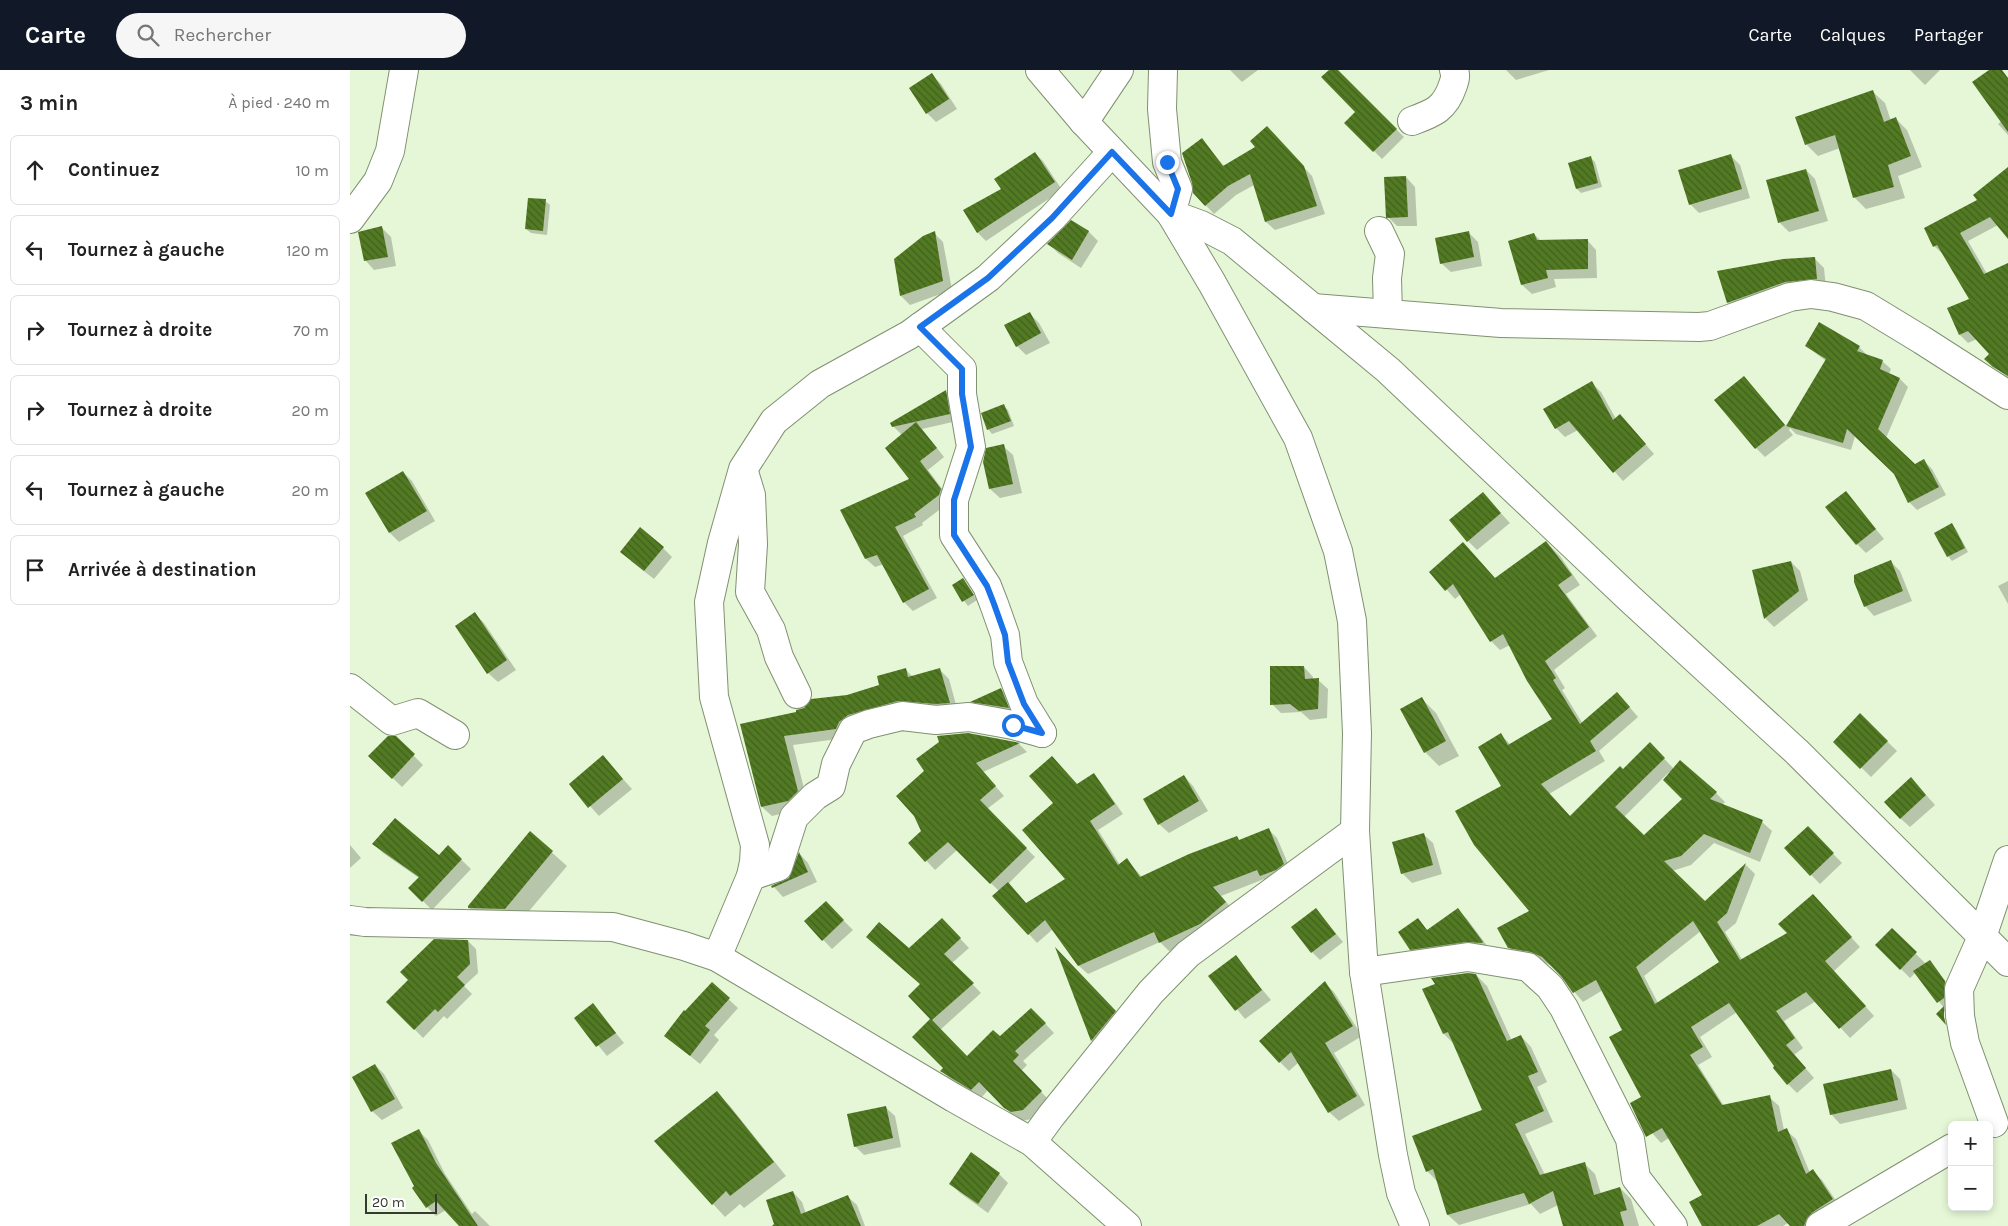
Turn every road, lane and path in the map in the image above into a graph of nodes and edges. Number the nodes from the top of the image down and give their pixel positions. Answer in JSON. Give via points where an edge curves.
{"nodes":[{"id":1,"x":404,"y":70,"type":"edge"},
{"id":2,"x":1040,"y":70,"type":"edge"},
{"id":3,"x":1119,"y":70,"type":"edge"},
{"id":4,"x":1163,"y":70,"type":"edge"},
{"id":5,"x":1454,"y":70,"type":"edge"},
{"id":6,"x":1412,"y":121,"type":"dead end"},
{"id":7,"x":1084,"y":122,"type":"junction"},
{"id":8,"x":1112,"y":152,"type":"junction"},
{"id":9,"x":1171,"y":214,"type":"junction"},
{"id":10,"x":350,"y":219,"type":"edge"},
{"id":11,"x":1379,"y":231,"type":"dead end"},
{"id":12,"x":1313,"y":308,"type":"junction"},
{"id":13,"x":1388,"y":314,"type":"junction"},
{"id":14,"x":920,"y":327,"type":"junction"},
{"id":15,"x":2008,"y":395,"type":"edge"},
{"id":16,"x":743,"y":469,"type":"junction"},
{"id":17,"x":350,"y":688,"type":"edge"},
{"id":18,"x":797,"y":694,"type":"dead end"},
{"id":19,"x":455,"y":736,"type":"dead end"},
{"id":20,"x":1355,"y":831,"type":"junction"},
{"id":21,"x":2008,"y":860,"type":"edge"},
{"id":22,"x":751,"y":876,"type":"junction"},
{"id":23,"x":350,"y":920,"type":"edge"},
{"id":24,"x":1982,"y":936,"type":"junction"},
{"id":25,"x":717,"y":957,"type":"junction"},
{"id":26,"x":2008,"y":962,"type":"edge"},
{"id":27,"x":1364,"y":972,"type":"junction"},
{"id":28,"x":1997,"y":1121,"type":"edge"},
{"id":29,"x":1032,"y":1142,"type":"junction"},
{"id":30,"x":1948,"y":1150,"type":"edge"},
{"id":31,"x":1128,"y":1226,"type":"edge"},
{"id":32,"x":1415,"y":1226,"type":"edge"},
{"id":33,"x":1673,"y":1226,"type":"edge"},
{"id":34,"x":1820,"y":1226,"type":"edge"}],
"edges":[{"from":1,"to":10,"type":"street","via":[[390,151],[378,181]]},
{"from":2,"to":7,"type":"street"},
{"from":3,"to":7,"type":"street"},
{"from":4,"to":9,"type":"street","via":[[1162,109],[1167,162],[1178,189]]},
{"from":5,"to":6,"type":"street","via":[[1456,76],[1448,99],[1434,113]]},
{"from":7,"to":8,"type":"street"},
{"from":8,"to":9,"type":"street"},
{"from":8,"to":14,"type":"street","via":[[1052,218],[988,278]]},
{"from":9,"to":12,"type":"street","via":[[1232,241]]},
{"from":9,"to":20,"type":"street","via":[[1298,438],[1338,551],[1352,621],[1357,733]]},
{"from":11,"to":13,"type":"street","via":[[1390,254]]},
{"from":12,"to":13,"type":"street"},
{"from":12,"to":24,"type":"street","via":[[1388,370],[1797,752]]},
{"from":13,"to":15,"type":"street","via":[[1501,323],[1699,327],[1790,297],[1811,294],[1866,306]]},
{"from":14,"to":16,"type":"street","via":[[820,384],[774,421]]},
{"from":14,"to":22,"type":"street","via":[[962,369],[962,394],[971,447],[954,500],[954,535],[987,586],[1005,635],[1008,662],[1024,704],[1042,733],[970,717],[936,720],[902,716],[853,730],[836,764],[831,786],[794,817],[778,866]]},
{"from":16,"to":18,"type":"street","via":[[752,495],[750,592],[771,630],[779,657]]},
{"from":16,"to":22,"type":"street","via":[[709,602],[714,697],[755,845]]},
{"from":17,"to":19,"type":"street","via":[[392,721],[418,712]]},
{"from":20,"to":27,"type":"street"},
{"from":20,"to":29,"type":"street","via":[[1188,954],[1151,992]]},
{"from":21,"to":24,"type":"street"},
{"from":22,"to":25,"type":"street"},
{"from":23,"to":25,"type":"street","via":[[613,927]]},
{"from":24,"to":26,"type":"street"},
{"from":24,"to":28,"type":"street","via":[[1959,989],[1960,1016],[1965,1043]]},
{"from":25,"to":29,"type":"street"},
{"from":27,"to":32,"type":"street","via":[[1401,1193]]},
{"from":27,"to":33,"type":"street","via":[[1468,958],[1528,967],[1550,987],[1564,1008],[1630,1140],[1636,1178]]},
{"from":29,"to":31,"type":"street"},
{"from":30,"to":34,"type":"street"}]}
